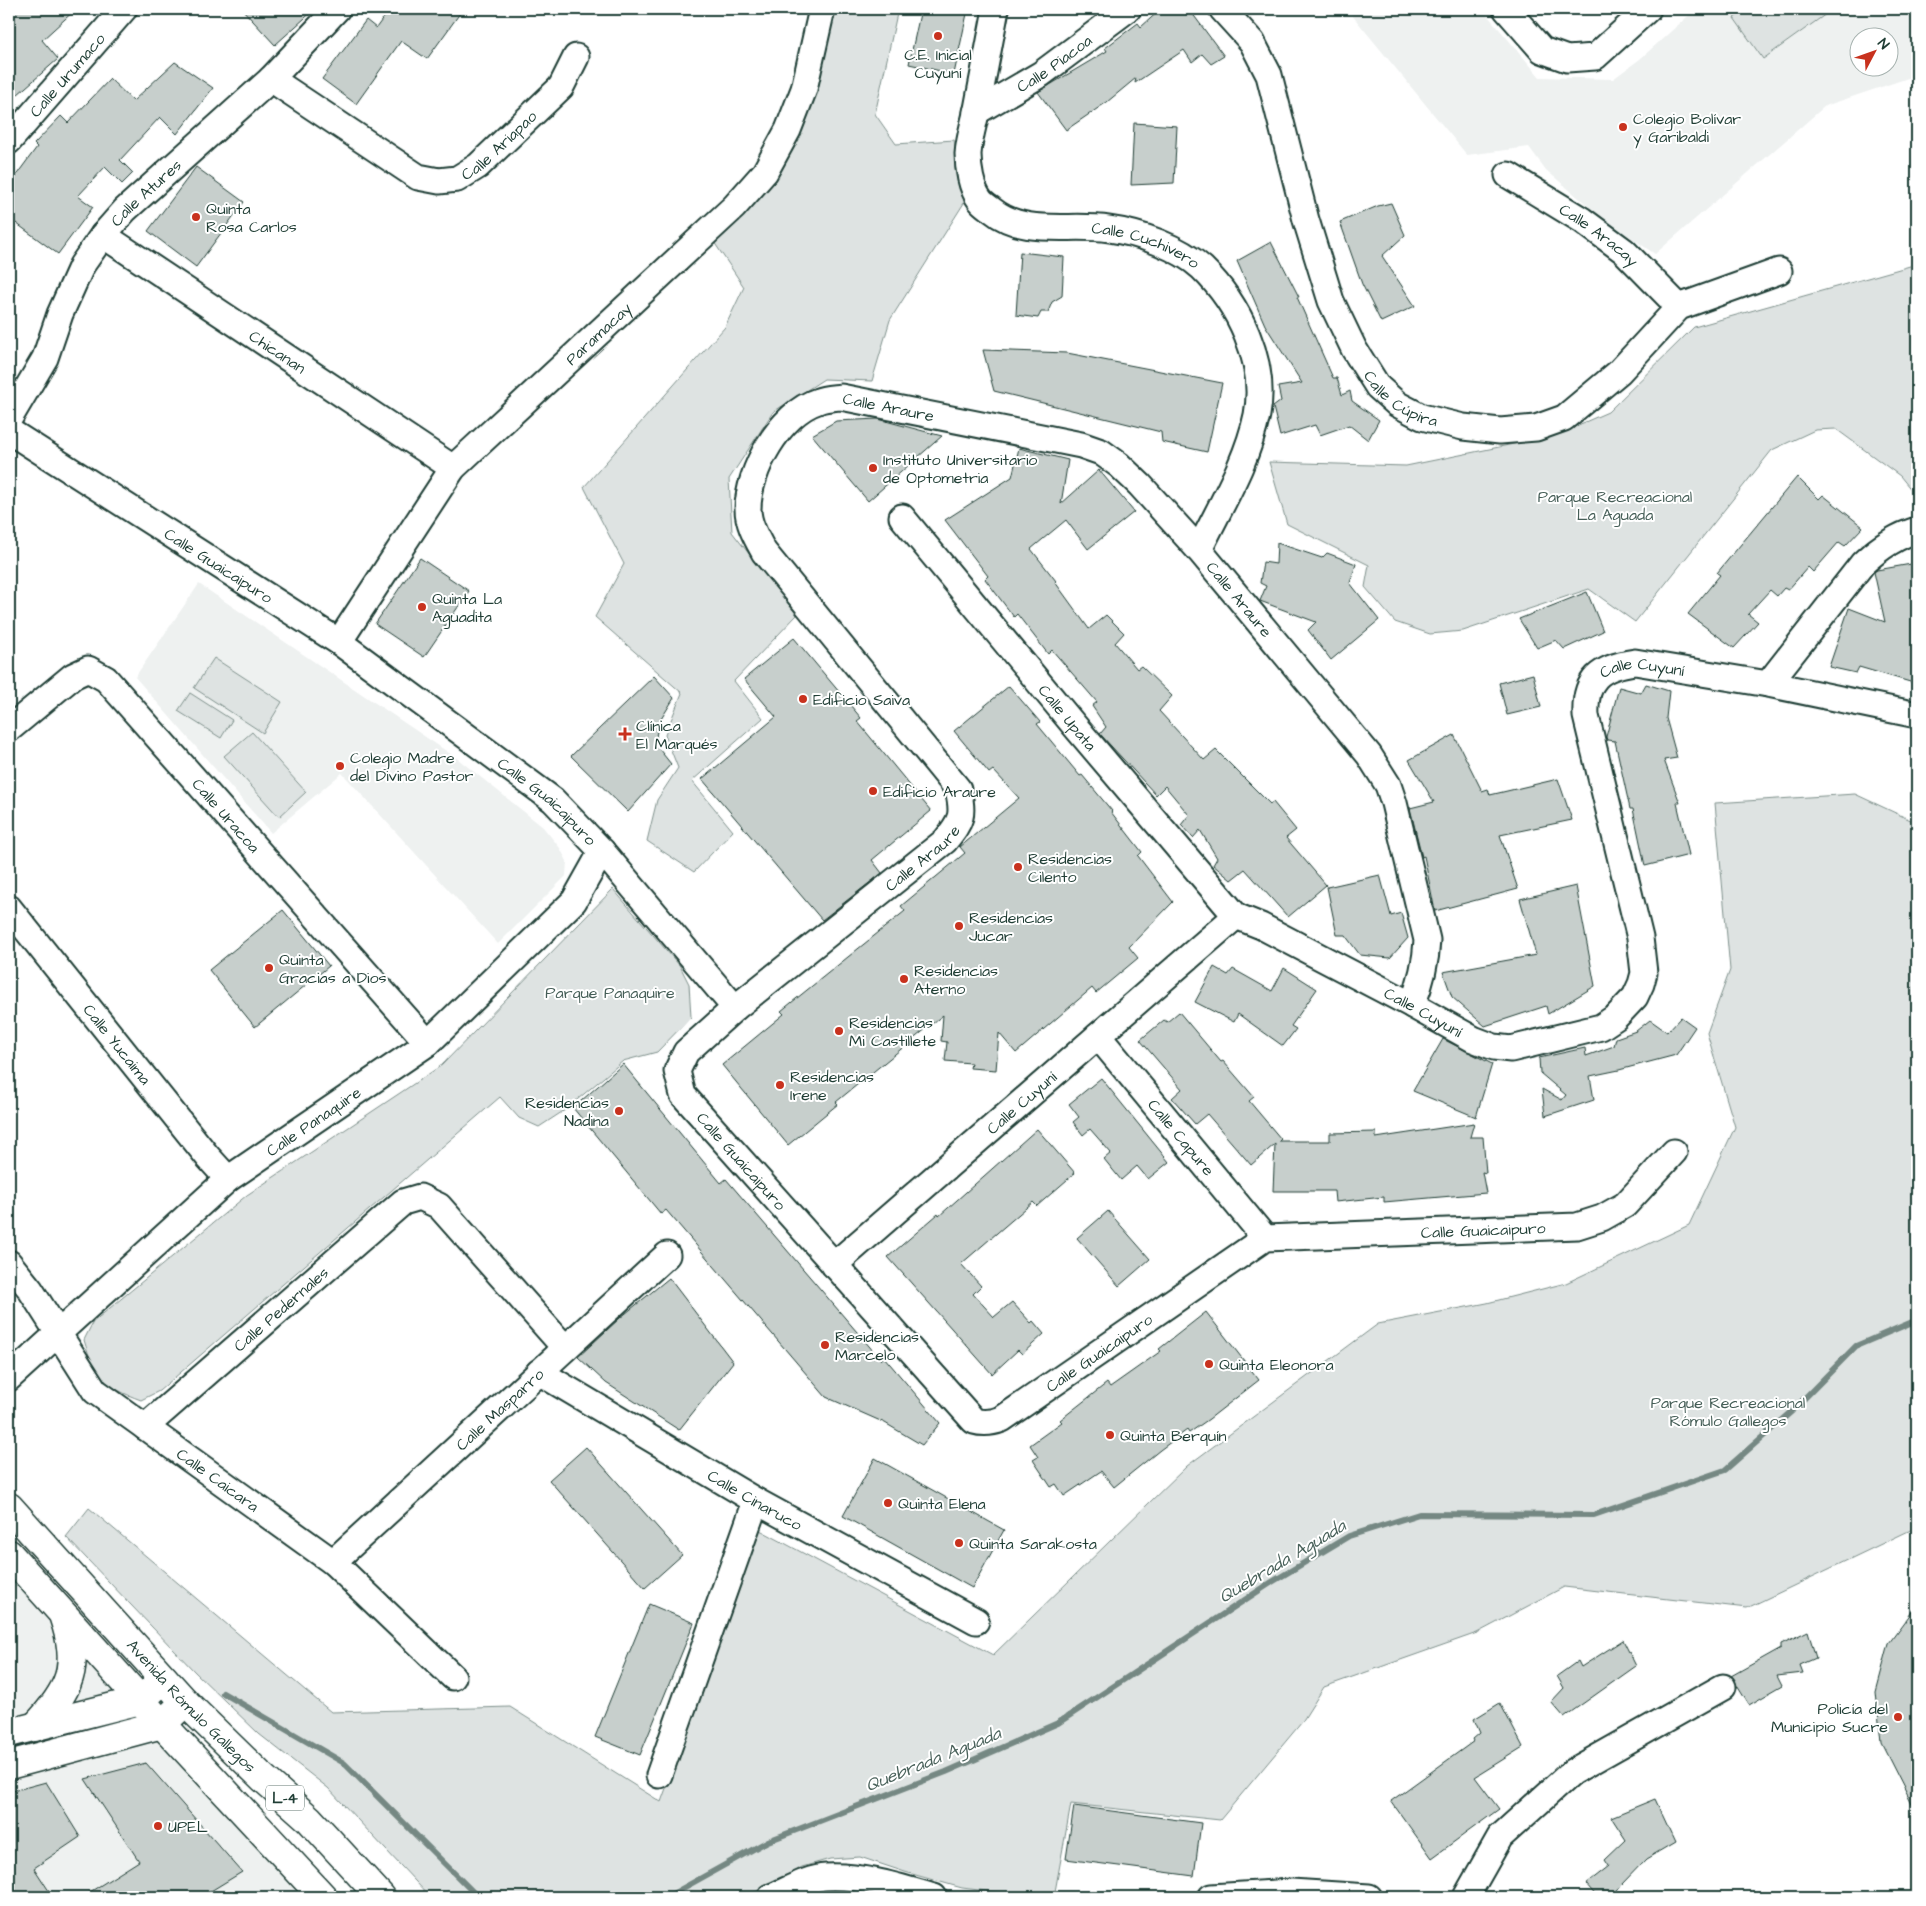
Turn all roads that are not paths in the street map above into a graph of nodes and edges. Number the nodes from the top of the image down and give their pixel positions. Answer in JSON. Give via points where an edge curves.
{"nodes":[{"id":1,"x":124,"y":9,"type":"edge"},
{"id":2,"x":337,"y":9,"type":"edge"},
{"id":3,"x":822,"y":9,"type":"edge"},
{"id":4,"x":996,"y":9,"type":"edge"},
{"id":5,"x":1128,"y":9,"type":"edge"},
{"id":6,"x":1222,"y":9,"type":"edge"},
{"id":7,"x":1506,"y":9,"type":"edge"},
{"id":8,"x":1648,"y":9,"type":"edge"},
{"id":9,"x":576,"y":57,"type":"dead end"},
{"id":10,"x":271,"y":79,"type":"junction"},
{"id":11,"x":976,"y":112,"type":"junction"},
{"id":12,"x":9,"y":141,"type":"edge"},
{"id":13,"x":1508,"y":175,"type":"dead end"},
{"id":14,"x":104,"y":235,"type":"junction"},
{"id":15,"x":1779,"y":271,"type":"dead end"},
{"id":16,"x":1679,"y":307,"type":"junction"},
{"id":17,"x":9,"y":419,"type":"edge"},
{"id":18,"x":9,"y":431,"type":"edge"},
{"id":19,"x":453,"y":468,"type":"junction"},
{"id":20,"x":902,"y":517,"type":"dead end"},
{"id":21,"x":1917,"y":530,"type":"edge"},
{"id":22,"x":1198,"y":550,"type":"junction"},
{"id":23,"x":339,"y":642,"type":"junction"},
{"id":24,"x":1768,"y":684,"type":"junction"},
{"id":25,"x":1917,"y":715,"type":"edge"},
{"id":26,"x":9,"y":729,"type":"edge"},
{"id":27,"x":602,"y":851,"type":"junction"},
{"id":28,"x":9,"y":908,"type":"edge"},
{"id":29,"x":1236,"y":916,"type":"junction"},
{"id":30,"x":1412,"y":1005,"type":"junction"},
{"id":31,"x":735,"y":1008,"type":"junction"},
{"id":32,"x":1098,"y":1036,"type":"junction"},
{"id":33,"x":428,"y":1042,"type":"junction"},
{"id":34,"x":1674,"y":1152,"type":"dead end"},
{"id":35,"x":228,"y":1179,"type":"junction"},
{"id":36,"x":1265,"y":1238,"type":"junction"},
{"id":37,"x":667,"y":1255,"type":"dead end"},
{"id":38,"x":9,"y":1263,"type":"edge"},
{"id":39,"x":834,"y":1265,"type":"junction"},
{"id":40,"x":57,"y":1332,"type":"junction"},
{"id":41,"x":565,"y":1348,"type":"junction"},
{"id":42,"x":539,"y":1372,"type":"junction"},
{"id":43,"x":9,"y":1378,"type":"edge"},
{"id":44,"x":145,"y":1427,"type":"junction"},
{"id":45,"x":756,"y":1501,"type":"junction"},
{"id":46,"x":9,"y":1507,"type":"edge"},
{"id":47,"x":9,"y":1554,"type":"edge"},
{"id":48,"x":333,"y":1562,"type":"junction"},
{"id":49,"x":62,"y":1614,"type":"junction"},
{"id":50,"x":976,"y":1620,"type":"dead end"},
{"id":51,"x":453,"y":1677,"type":"dead end"},
{"id":52,"x":164,"y":1679,"type":"junction"},
{"id":53,"x":1723,"y":1688,"type":"dead end"},
{"id":54,"x":140,"y":1700,"type":"junction"},
{"id":55,"x":185,"y":1702,"type":"junction"},
{"id":56,"x":162,"y":1724,"type":"junction"},
{"id":57,"x":35,"y":1726,"type":"junction"},
{"id":58,"x":9,"y":1733,"type":"edge"},
{"id":59,"x":9,"y":1765,"type":"edge"},
{"id":60,"x":659,"y":1775,"type":"dead end"},
{"id":61,"x":323,"y":1897,"type":"edge"},
{"id":62,"x":381,"y":1897,"type":"edge"},
{"id":63,"x":771,"y":1897,"type":"edge"},
{"id":64,"x":934,"y":1897,"type":"edge"},
{"id":65,"x":1211,"y":1897,"type":"edge"},
{"id":66,"x":1369,"y":1897,"type":"edge"},
{"id":67,"x":1466,"y":1897,"type":"edge"}],
"edges":[{"from":1,"to":12,"type":"street","name":"Calle Urumaco"},
{"from":2,"to":10,"type":"street","name":"Calle Atures"},
{"from":3,"to":19,"type":"street","name":"Paramacay","via":[[804,89],[788,130],[765,172],[734,207]]},
{"from":4,"to":11,"type":"street","name":"Calle Cuchivero"},
{"from":5,"to":11,"type":"street","name":"Calle Piacoa","via":[[1041,74]]},
{"from":6,"to":16,"type":"street","name":"Calle Cúpira","via":[[1252,42],[1269,75],[1306,220],[1331,301],[1354,349],[1378,387],[1397,404],[1422,417],[1463,427],[1500,431],[1536,428],[1564,418],[1612,377]]},
{"from":7,"to":8,"type":"street","via":[[1542,50],[1567,59],[1595,57]]},
{"from":9,"to":10,"type":"street","name":"Calle Ariapao","via":[[562,87],[478,166],[458,179],[438,181],[418,177]]},
{"from":10,"to":14,"type":"street","name":"Calle Atures","via":[[125,210]]},
{"from":11,"to":22,"type":"street","name":"Calle Cuchivero","via":[[968,154],[972,184],[981,201],[992,210],[1018,224],[1106,228],[1132,232],[1157,242],[1201,267],[1240,319],[1254,356],[1257,414],[1236,476]]},
{"from":13,"to":16,"type":"street","name":"Calle Aracay","via":[[1582,220],[1624,251]]},
{"from":14,"to":17,"type":"street","name":"Calle Atures","via":[[82,265],[45,358]]},
{"from":14,"to":19,"type":"street","name":"Chicanan"},
{"from":15,"to":16,"type":"street","name":"Calle Cúpira"},
{"from":18,"to":23,"type":"street","name":"Calle Guaicaipuro"},
{"from":19,"to":23,"type":"street","name":"Paramacay"},
{"from":20,"to":29,"type":"street","name":"Calle Upata"},
{"from":21,"to":24,"type":"street","via":[[1890,542],[1864,563]]},
{"from":22,"to":30,"type":"street","name":"Calle Araure","via":[[1369,755],[1388,785],[1427,940],[1426,959]]},
{"from":22,"to":31,"type":"street","name":"Calle Araure","via":[[1119,465],[1101,452],[1082,445],[841,397],[818,401],[799,411],[783,426],[768,446],[752,484],[748,510],[753,532],[764,552],[958,788],[962,808],[958,825],[945,842]]},
{"from":23,"to":27,"type":"street","name":"Calle Guaicaipuro","via":[[553,800]]},
{"from":24,"to":25,"type":"street","name":"Calle Cuyuní"},
{"from":24,"to":30,"type":"street","name":"Calle Cuyuní","via":[[1635,662],[1606,670],[1587,690],[1586,716],[1643,955],[1644,973],[1635,998],[1616,1017],[1601,1027],[1511,1049],[1473,1038]]},
{"from":26,"to":33,"type":"street","name":"Calle Uracoa","via":[[72,676],[88,669],[106,679]]},
{"from":27,"to":31,"type":"street","name":"Calle Guaicaipuro"},
{"from":27,"to":33,"type":"street","name":"Calle Panaquire","via":[[574,901]]},
{"from":28,"to":35,"type":"street","name":"Calle Yucaima"},
{"from":29,"to":30,"type":"street","name":"Calle Cuyuní"},
{"from":29,"to":32,"type":"street","name":"Calle Cuyuní"},
{"from":31,"to":39,"type":"street","name":"Calle Guaicaipuro","via":[[686,1052],[677,1071],[684,1095]]},
{"from":32,"to":36,"type":"street","name":"Calle Capure"},
{"from":32,"to":39,"type":"street","name":"Calle Cuyuní"},
{"from":33,"to":35,"type":"street","name":"Calle Panaquire"},
{"from":34,"to":36,"type":"street","name":"Calle Guaicaipuro","via":[[1625,1205],[1602,1218],[1577,1226]]},
{"from":35,"to":40,"type":"street","name":"Calle Panaquire"},
{"from":36,"to":39,"type":"street","name":"Calle Guaicaipuro","via":[[1002,1419],[988,1423],[974,1421],[964,1411]]},
{"from":37,"to":41,"type":"street","name":"Calle Masparro"},
{"from":38,"to":40,"type":"street","name":"Calle Caicara"},
{"from":40,"to":43,"type":"street","name":"Calle Panaquire"},
{"from":40,"to":44,"type":"street","name":"Calle Caicara","via":[[95,1391]]},
{"from":41,"to":42,"type":"street","name":"Calle Masparro"},
{"from":41,"to":44,"type":"street","name":"Calle Pedernales","via":[[439,1206],[420,1197],[403,1202]]},
{"from":42,"to":45,"type":"street","name":"Calle Cinaruco"},
{"from":42,"to":48,"type":"street","name":"Calle Masparro"},
{"from":44,"to":48,"type":"street","name":"Calle Caicara"},
{"from":45,"to":50,"type":"street","name":"Calle Cinaruco"},
{"from":45,"to":60,"type":"street"},
{"from":46,"to":52,"type":"main road","name":"Avenida Rómulo Gallegos","number":"L-4"},
{"from":47,"to":49,"type":"main road","name":"Avenida Rómulo Gallegos","number":"L-4"},
{"from":48,"to":51,"type":"street","name":"Calle Caicara"},
{"from":49,"to":54,"type":"main road","name":"Avenida Rómulo Gallegos","number":"L-4"},
{"from":49,"to":57,"type":"main road","via":[[69,1633],[72,1667],[58,1701]]},
{"from":52,"to":54,"type":"main road"},
{"from":52,"to":55,"type":"main road","name":"Avenida Rómulo Gallegos","number":"L-4"},
{"from":53,"to":67,"type":"street","via":[[1572,1772],[1500,1837]]},
{"from":54,"to":56,"type":"main road","name":"Avenida Rómulo Gallegos","number":"L-4"},
{"from":54,"to":57,"type":"main road"},
{"from":55,"to":56,"type":"main road"},
{"from":55,"to":62,"type":"main road","name":"Avenida Rómulo Gallegos","number":"L-4","via":[[309,1819]]},
{"from":56,"to":59,"type":"main road"},
{"from":56,"to":61,"type":"main road","name":"Avenida Rómulo Gallegos","number":"L-4"},
{"from":57,"to":58,"type":"main road"},
{"from":63,"to":64,"type":"street","via":[[825,1877],[864,1879]]},
{"from":65,"to":66,"type":"street","via":[[1291,1892]]}]}
